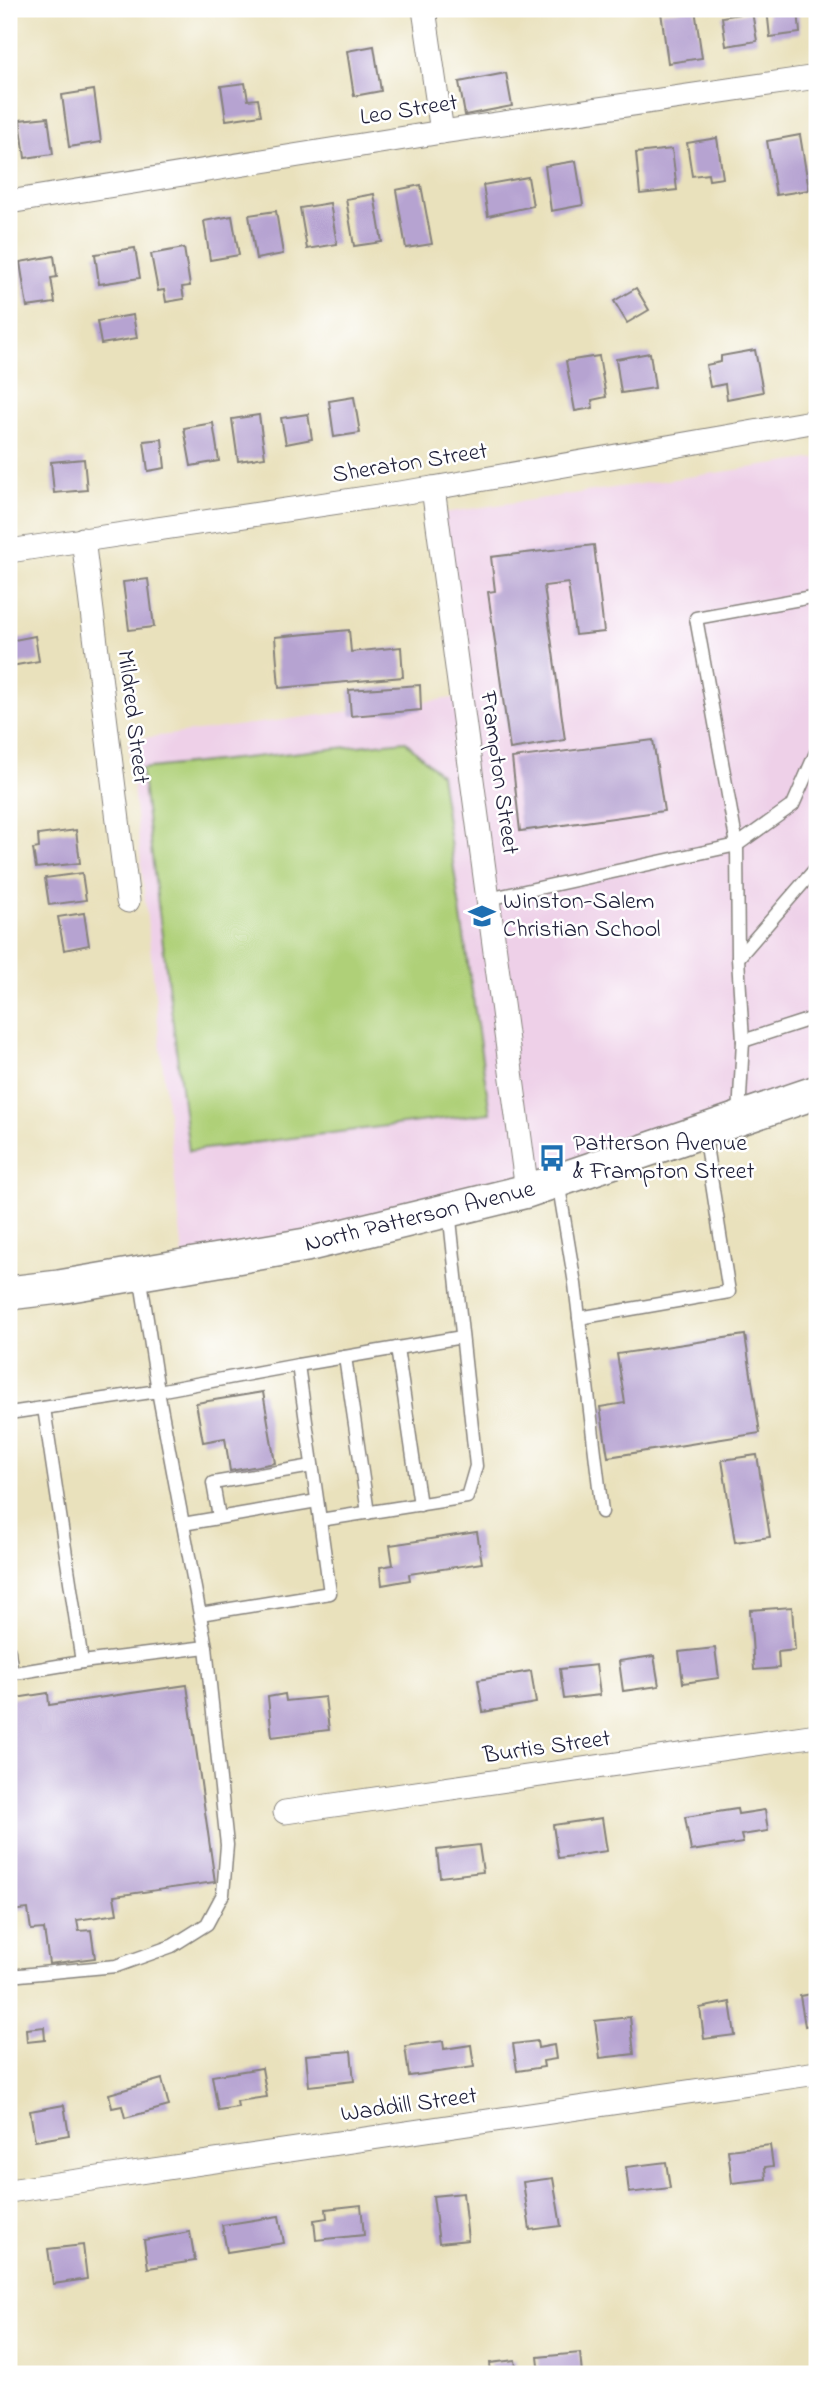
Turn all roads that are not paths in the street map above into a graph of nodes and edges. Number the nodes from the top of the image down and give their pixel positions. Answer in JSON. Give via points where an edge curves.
{"nodes":[{"id":1,"x":424,"y":9,"type":"edge"},
{"id":2,"x":817,"y":77,"type":"edge"},
{"id":3,"x":442,"y":132,"type":"junction"},
{"id":4,"x":9,"y":202,"type":"edge"},
{"id":5,"x":817,"y":421,"type":"edge"},
{"id":6,"x":433,"y":488,"type":"junction"},
{"id":7,"x":83,"y":539,"type":"junction"},
{"id":8,"x":9,"y":551,"type":"edge"},
{"id":9,"x":817,"y":596,"type":"edge"},
{"id":10,"x":817,"y":751,"type":"edge"},
{"id":11,"x":737,"y":845,"type":"junction"},
{"id":12,"x":817,"y":867,"type":"edge"},
{"id":13,"x":488,"y":899,"type":"junction"},
{"id":14,"x":128,"y":901,"type":"dead end"},
{"id":15,"x":738,"y":958,"type":"junction"},
{"id":16,"x":817,"y":1017,"type":"edge"},
{"id":17,"x":743,"y":1041,"type":"junction"},
{"id":18,"x":817,"y":1092,"type":"edge"},
{"id":19,"x":739,"y":1119,"type":"junction"},
{"id":20,"x":704,"y":1132,"type":"junction"},
{"id":21,"x":542,"y":1186,"type":"junction"},
{"id":22,"x":449,"y":1210,"type":"junction"},
{"id":23,"x":140,"y":1273,"type":"junction"},
{"id":24,"x":9,"y":1293,"type":"edge"},
{"id":25,"x":579,"y":1318,"type":"junction"},
{"id":26,"x":462,"y":1337,"type":"junction"},
{"id":27,"x":397,"y":1348,"type":"junction"},
{"id":28,"x":345,"y":1357,"type":"junction"},
{"id":29,"x":298,"y":1365,"type":"junction"},
{"id":30,"x":158,"y":1391,"type":"junction"},
{"id":31,"x":44,"y":1408,"type":"junction"},
{"id":32,"x":9,"y":1413,"type":"edge"},
{"id":33,"x":312,"y":1466,"type":"junction"},
{"id":34,"x":317,"y":1501,"type":"junction"},
{"id":35,"x":420,"y":1505,"type":"junction"},
{"id":36,"x":602,"y":1512,"type":"dead end"},
{"id":37,"x":368,"y":1513,"type":"junction"},
{"id":38,"x":219,"y":1517,"type":"junction"},
{"id":39,"x":320,"y":1520,"type":"junction"},
{"id":40,"x":183,"y":1524,"type":"junction"},
{"id":41,"x":200,"y":1614,"type":"junction"},
{"id":42,"x":206,"y":1647,"type":"junction"},
{"id":43,"x":9,"y":1651,"type":"edge"},
{"id":44,"x":82,"y":1662,"type":"junction"},
{"id":45,"x":10,"y":1674,"type":"edge"},
{"id":46,"x":817,"y":1735,"type":"edge"},
{"id":47,"x":285,"y":1812,"type":"dead end"},
{"id":48,"x":9,"y":1976,"type":"edge"},
{"id":49,"x":817,"y":2073,"type":"edge"},
{"id":50,"x":9,"y":2191,"type":"edge"}],
"edges":[{"from":1,"to":3,"type":"street"},
{"from":2,"to":3,"type":"street","name":"Leo Street"},
{"from":3,"to":4,"type":"street","name":"Leo Street"},
{"from":5,"to":6,"type":"street","name":"Sheraton Street"},
{"from":6,"to":7,"type":"street","name":"Sheraton Street"},
{"from":6,"to":13,"type":"street","name":"Frampton Street"},
{"from":7,"to":8,"type":"street","name":"Sheraton Street"},
{"from":7,"to":14,"type":"street","name":"Mildred Street"},
{"from":9,"to":11,"type":"lane","via":[[696,618]]},
{"from":10,"to":11,"type":"lane","via":[[793,805]]},
{"from":11,"to":13,"type":"lane"},
{"from":11,"to":15,"type":"lane"},
{"from":12,"to":15,"type":"lane"},
{"from":13,"to":21,"type":"street","name":"Frampton Street"},
{"from":15,"to":17,"type":"lane"},
{"from":16,"to":17,"type":"lane"},
{"from":17,"to":19,"type":"lane"},
{"from":18,"to":19,"type":"main road","name":"North Patterson Avenue"},
{"from":19,"to":20,"type":"main road","name":"North Patterson Avenue"},
{"from":20,"to":21,"type":"main road","name":"North Patterson Avenue"},
{"from":20,"to":25,"type":"lane","via":[[729,1292]]},
{"from":21,"to":22,"type":"main road","name":"North Patterson Avenue"},
{"from":21,"to":25,"type":"lane"},
{"from":22,"to":23,"type":"main road","name":"North Patterson Avenue","via":[[306,1245]]},
{"from":22,"to":26,"type":"lane"},
{"from":23,"to":24,"type":"main road","name":"North Patterson Avenue"},
{"from":23,"to":30,"type":"lane"},
{"from":25,"to":36,"type":"lane"},
{"from":26,"to":27,"type":"lane"},
{"from":26,"to":35,"type":"lane","via":[[476,1466],[467,1497]]},
{"from":27,"to":28,"type":"lane"},
{"from":27,"to":35,"type":"lane"},
{"from":28,"to":29,"type":"lane"},
{"from":28,"to":37,"type":"lane"},
{"from":29,"to":30,"type":"lane"},
{"from":29,"to":33,"type":"lane"},
{"from":30,"to":31,"type":"lane"},
{"from":30,"to":40,"type":"lane"},
{"from":31,"to":32,"type":"lane"},
{"from":31,"to":44,"type":"lane"},
{"from":33,"to":34,"type":"lane"},
{"from":33,"to":38,"type":"lane","via":[[214,1483]]},
{"from":34,"to":38,"type":"lane"},
{"from":34,"to":39,"type":"lane"},
{"from":35,"to":37,"type":"lane"},
{"from":37,"to":39,"type":"lane"},
{"from":38,"to":40,"type":"lane"},
{"from":39,"to":41,"type":"lane","via":[[330,1593]]},
{"from":40,"to":41,"type":"lane"},
{"from":41,"to":42,"type":"lane"},
{"from":42,"to":44,"type":"lane"},
{"from":42,"to":48,"type":"lane","via":[[227,1845],[223,1894],[207,1924],[172,1946],[116,1965]]},
{"from":43,"to":45,"type":"lane"},
{"from":44,"to":45,"type":"lane"},
{"from":46,"to":47,"type":"street","name":"Burtis Street"},
{"from":49,"to":50,"type":"street","name":"Waddill Street"}]}
